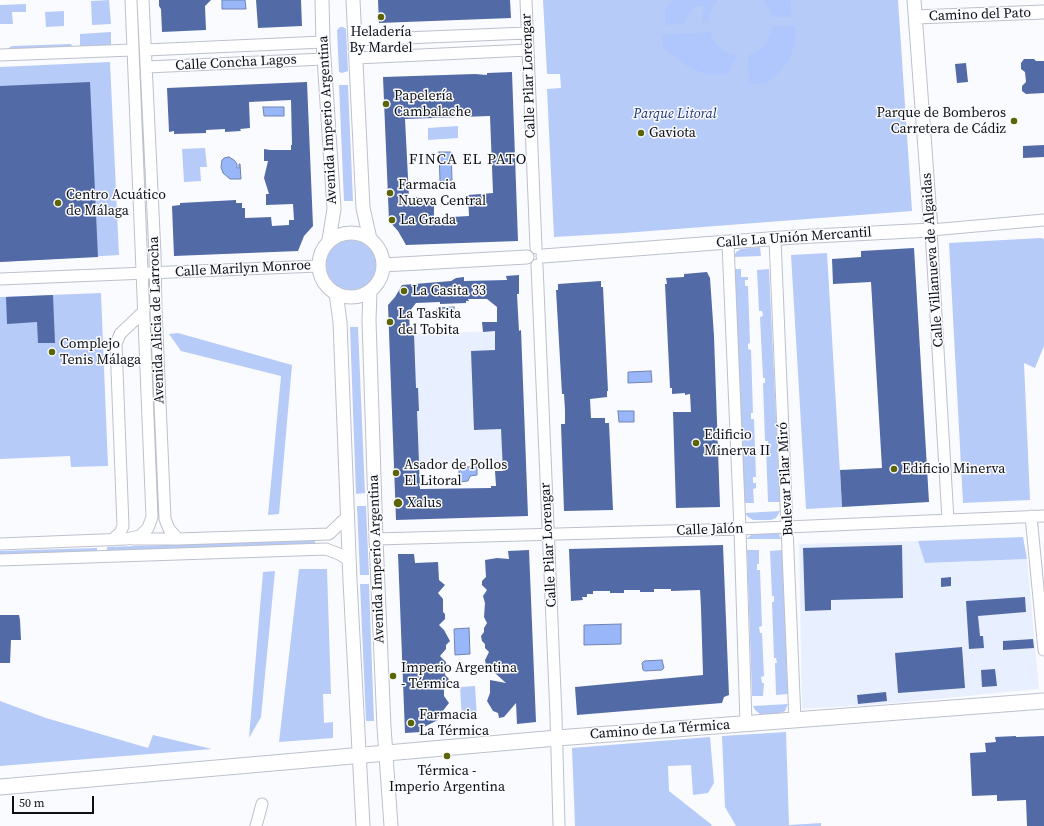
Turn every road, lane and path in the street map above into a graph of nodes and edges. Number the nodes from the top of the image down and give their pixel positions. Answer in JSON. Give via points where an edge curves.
{"nodes":[{"id":1,"x":131,"y":0,"type":"edge"},
{"id":2,"x":143,"y":0,"type":"edge"},
{"id":3,"x":322,"y":0,"type":"edge"},
{"id":4,"x":353,"y":0,"type":"edge"},
{"id":5,"x":526,"y":0,"type":"edge"},
{"id":6,"x":914,"y":0,"type":"edge"},
{"id":7,"x":1044,"y":12,"type":"edge"},
{"id":8,"x":916,"y":17,"type":"junction"},
{"id":9,"x":527,"y":33,"type":"junction"},
{"id":10,"x":355,"y":40,"type":"junction"},
{"id":11,"x":323,"y":42,"type":"junction"},
{"id":12,"x":133,"y":50,"type":"junction"},
{"id":13,"x":146,"y":50,"type":"junction"},
{"id":14,"x":528,"y":50,"type":"junction"},
{"id":15,"x":0,"y":55,"type":"edge"},
{"id":16,"x":356,"y":58,"type":"junction"},
{"id":17,"x":324,"y":59,"type":"junction"},
{"id":18,"x":147,"y":67,"type":"junction"},
{"id":19,"x":1044,"y":220,"type":"edge"},
{"id":20,"x":931,"y":230,"type":"junction"},
{"id":21,"x":370,"y":239,"type":"junction"},
{"id":22,"x":775,"y":239,"type":"junction"},
{"id":23,"x":329,"y":240,"type":"junction"},
{"id":24,"x":728,"y":242,"type":"junction"},
{"id":25,"x":536,"y":257,"type":"junction"},
{"id":26,"x":383,"y":265,"type":"junction"},
{"id":27,"x":318,"y":266,"type":"junction"},
{"id":28,"x":142,"y":273,"type":"junction"},
{"id":29,"x":156,"y":273,"type":"junction"},
{"id":30,"x":0,"y":279,"type":"edge"},
{"id":31,"x":370,"y":291,"type":"junction"},
{"id":32,"x":336,"y":293,"type":"junction"},
{"id":33,"x":144,"y":311,"type":"junction"},
{"id":34,"x":348,"y":516,"type":"junction"},
{"id":35,"x":1031,"y":516,"type":"junction"},
{"id":36,"x":1044,"y":516,"type":"edge"},
{"id":37,"x":948,"y":520,"type":"junction"},
{"id":38,"x":788,"y":526,"type":"junction"},
{"id":39,"x":740,"y":529,"type":"junction"},
{"id":40,"x":548,"y":534,"type":"junction"},
{"id":41,"x":126,"y":539,"type":"junction"},
{"id":42,"x":178,"y":539,"type":"junction"},
{"id":43,"x":376,"y":539,"type":"junction"},
{"id":44,"x":112,"y":540,"type":"junction"},
{"id":45,"x":0,"y":544,"type":"edge"},
{"id":46,"x":0,"y":560,"type":"edge"},
{"id":47,"x":349,"y":560,"type":"junction"},
{"id":48,"x":1044,"y":650,"type":"edge"},
{"id":49,"x":1044,"y":701,"type":"edge"},
{"id":50,"x":795,"y":720,"type":"junction"},
{"id":51,"x":746,"y":724,"type":"junction"},
{"id":52,"x":557,"y":738,"type":"junction"},
{"id":53,"x":387,"y":753,"type":"junction"},
{"id":54,"x":359,"y":755,"type":"junction"},
{"id":55,"x":0,"y":787,"type":"edge"},
{"id":56,"x":262,"y":804,"type":"dead end"},
{"id":57,"x":256,"y":826,"type":"edge"},
{"id":58,"x":363,"y":826,"type":"edge"},
{"id":59,"x":391,"y":826,"type":"edge"},
{"id":60,"x":560,"y":826,"type":"edge"}],
"edges":[{"from":1,"to":12,"type":"street","name":"Avenida Alicia de Larrocha"},
{"from":2,"to":13,"type":"street","name":"Avenida Alicia de Larrocha"},
{"from":3,"to":11,"type":"street","name":"Avenida Imperio Argentina"},
{"from":4,"to":10,"type":"street"},
{"from":5,"to":9,"type":"street","name":"Calle Pilar Lorengar"},
{"from":6,"to":8,"type":"street","name":"Calle Villanueva de Algaidas"},
{"from":7,"to":8,"type":"street","name":"Camino del Pato"},
{"from":8,"to":20,"type":"street","name":"Calle Villanueva de Algaidas"},
{"from":9,"to":10,"type":"street"},
{"from":9,"to":14,"type":"street","name":"Calle Pilar Lorengar"},
{"from":10,"to":16,"type":"street"},
{"from":11,"to":13,"type":"street","name":"Calle Concha Lagos"},
{"from":11,"to":17,"type":"street","name":"Avenida Imperio Argentina"},
{"from":12,"to":15,"type":"street"},
{"from":12,"to":28,"type":"street","name":"Avenida Alicia de Larrocha"},
{"from":13,"to":18,"type":"street","name":"Avenida Alicia de Larrocha"},
{"from":14,"to":16,"type":"street"},
{"from":14,"to":25,"type":"street","name":"Calle Pilar Lorengar"},
{"from":16,"to":21,"type":"street","via":[[363,208]]},
{"from":17,"to":18,"type":"street","name":"Calle Concha Lagos"},
{"from":17,"to":23,"type":"street","name":"Avenida Imperio Argentina","via":[[334,209]]},
{"from":18,"to":29,"type":"street","name":"Avenida Alicia de Larrocha"},
{"from":19,"to":20,"type":"street","name":"Calle La Unión Mercantil"},
{"from":20,"to":22,"type":"street","name":"Calle La Unión Mercantil"},
{"from":20,"to":37,"type":"street","name":"Calle Villanueva de Algaidas"},
{"from":21,"to":23,"type":"street","via":[[357,233],[342,233]]},
{"from":21,"to":26,"type":"street","via":[[380,250]]},
{"from":22,"to":24,"type":"street","name":"Calle La Unión Mercantil"},
{"from":22,"to":38,"type":"street","name":"Bulevar Pilar Miró"},
{"from":23,"to":27,"type":"street","via":[[323,248]]},
{"from":24,"to":25,"type":"street","name":"Calle La Unión Mercantil"},
{"from":24,"to":39,"type":"street"},
{"from":25,"to":26,"type":"street","name":"Calle La Unión Mercantil"},
{"from":25,"to":40,"type":"street","name":"Calle Pilar Lorengar"},
{"from":26,"to":31,"type":"street","via":[[382,275]]},
{"from":27,"to":29,"type":"street","name":"Calle Marilyn Monroe"},
{"from":27,"to":32,"type":"street","via":[[324,282]]},
{"from":28,"to":29,"type":"street","name":"Calle Marilyn Monroe"},
{"from":28,"to":30,"type":"street","name":"Calle Marilyn Monroe"},
{"from":28,"to":33,"type":"street","name":"Avenida Alicia de Larrocha"},
{"from":29,"to":42,"type":"street","name":"Avenida Alicia de Larrocha","via":[[166,519]]},
{"from":31,"to":32,"type":"street","via":[[359,296],[347,297]]},
{"from":31,"to":43,"type":"street","name":"Avenida Imperio Argentina"},
{"from":32,"to":34,"type":"street","name":"Avenida Imperio Argentina","via":[[340,322]]},
{"from":33,"to":41,"type":"street","name":"Avenida Alicia de Larrocha","via":[[152,517],[148,528],[140,536]]},
{"from":33,"to":44,"type":"street","name":"Avenida Alicia de Larrocha","via":[[120,334],[116,344],[123,526]]},
{"from":34,"to":42,"type":"street","name":"Avenida Alicia de Larrocha","via":[[329,534]]},
{"from":34,"to":47,"type":"street","name":"Avenida Imperio Argentina"},
{"from":35,"to":36,"type":"street","name":"Calle Jalón"},
{"from":35,"to":37,"type":"street","name":"Calle Jalón"},
{"from":35,"to":48,"type":"street"},
{"from":37,"to":38,"type":"street","name":"Calle Jalón"},
{"from":38,"to":39,"type":"street","name":"Calle Jalón"},
{"from":38,"to":50,"type":"street","name":"Bulevar Pilar Miró"},
{"from":39,"to":40,"type":"street","name":"Calle Jalón"},
{"from":39,"to":51,"type":"street"},
{"from":40,"to":43,"type":"street","name":"Calle Jalón"},
{"from":40,"to":52,"type":"street","name":"Calle Pilar Lorengar"},
{"from":41,"to":42,"type":"street","name":"Avenida Alicia de Larrocha"},
{"from":41,"to":44,"type":"street","name":"Avenida Alicia de Larrocha"},
{"from":43,"to":53,"type":"street","name":"Avenida Imperio Argentina"},
{"from":44,"to":45,"type":"street","name":"Avenida Alicia de Larrocha"},
{"from":46,"to":47,"type":"street","via":[[326,549]]},
{"from":47,"to":54,"type":"street","name":"Avenida Imperio Argentina"},
{"from":49,"to":50,"type":"main road","name":"Camino de La Térmica"},
{"from":50,"to":51,"type":"main road","name":"Camino de La Térmica"},
{"from":51,"to":52,"type":"main road","name":"Camino de La Térmica"},
{"from":52,"to":53,"type":"main road","name":"Camino de La Térmica"},
{"from":52,"to":60,"type":"street","name":"Calle Pilar Lorengar"},
{"from":53,"to":54,"type":"main road","name":"Camino de La Térmica"},
{"from":53,"to":59,"type":"street","name":"Avenida Imperio Argentina"},
{"from":54,"to":55,"type":"main road","name":"Camino de La Térmica"},
{"from":54,"to":58,"type":"street","name":"Avenida Imperio Argentina"},
{"from":56,"to":57,"type":"street"}]}
